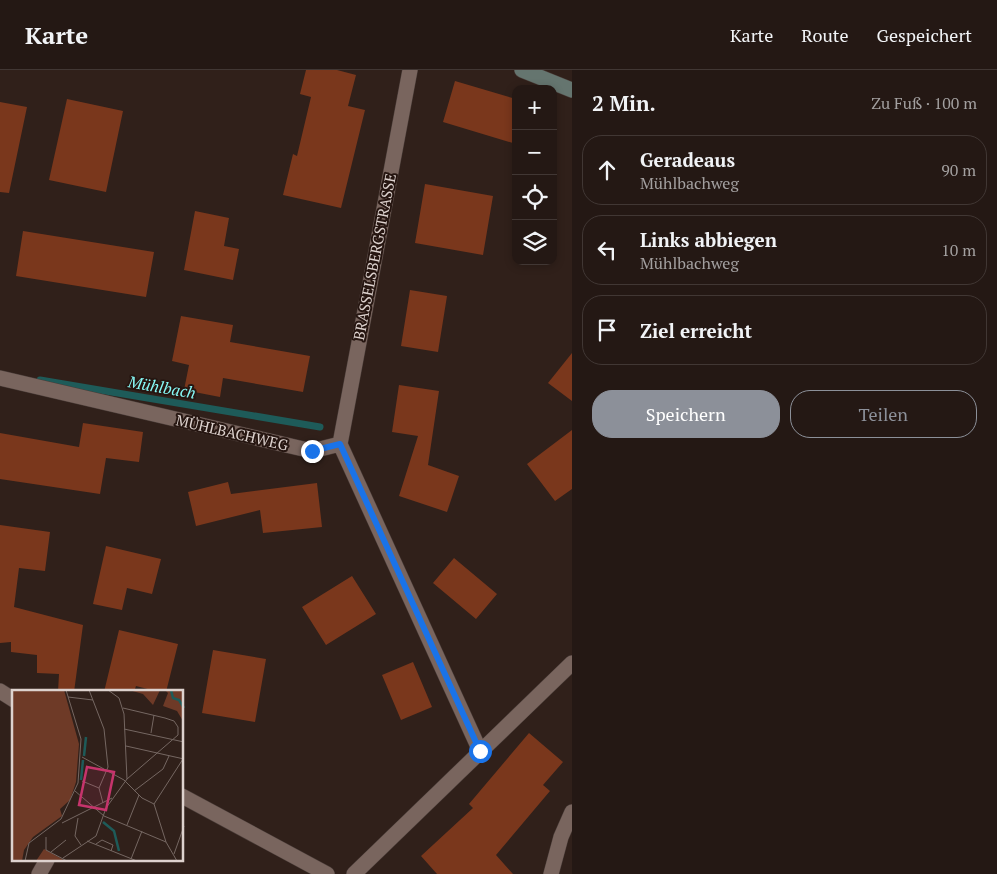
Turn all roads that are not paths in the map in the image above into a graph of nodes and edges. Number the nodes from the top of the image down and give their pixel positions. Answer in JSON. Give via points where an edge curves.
{"nodes":[{"id":1,"x":410,"y":70,"type":"edge"},
{"id":2,"x":522,"y":70,"type":"edge"},
{"id":3,"x":572,"y":90,"type":"edge"},
{"id":4,"x":0,"y":378,"type":"edge"},
{"id":5,"x":340,"y":444,"type":"junction"},
{"id":6,"x":572,"y":663,"type":"edge"},
{"id":7,"x":0,"y":691,"type":"edge"},
{"id":8,"x":12,"y":699,"type":"edge"},
{"id":9,"x":480,"y":751,"type":"junction"},
{"id":10,"x":184,"y":797,"type":"edge"},
{"id":11,"x":572,"y":812,"type":"edge"},
{"id":12,"x":46,"y":862,"type":"edge"},
{"id":13,"x":39,"y":874,"type":"edge"},
{"id":14,"x":327,"y":874,"type":"edge"},
{"id":15,"x":354,"y":874,"type":"edge"},
{"id":16,"x":552,"y":874,"type":"edge"}],
"edges":[{"from":1,"to":5,"type":"street","name":"BRASSELSBERGSTRASSE"},
{"from":2,"to":3,"type":"street"},
{"from":4,"to":5,"type":"street","name":"MÜHLBACHWEG","via":[[312,451]]},
{"from":5,"to":9,"type":"street"},
{"from":6,"to":9,"type":"street"},
{"from":7,"to":8,"type":"street"},
{"from":9,"to":15,"type":"street"},
{"from":10,"to":14,"type":"street"},
{"from":11,"to":16,"type":"street","via":[[561,837]]},
{"from":12,"to":13,"type":"street"}]}
